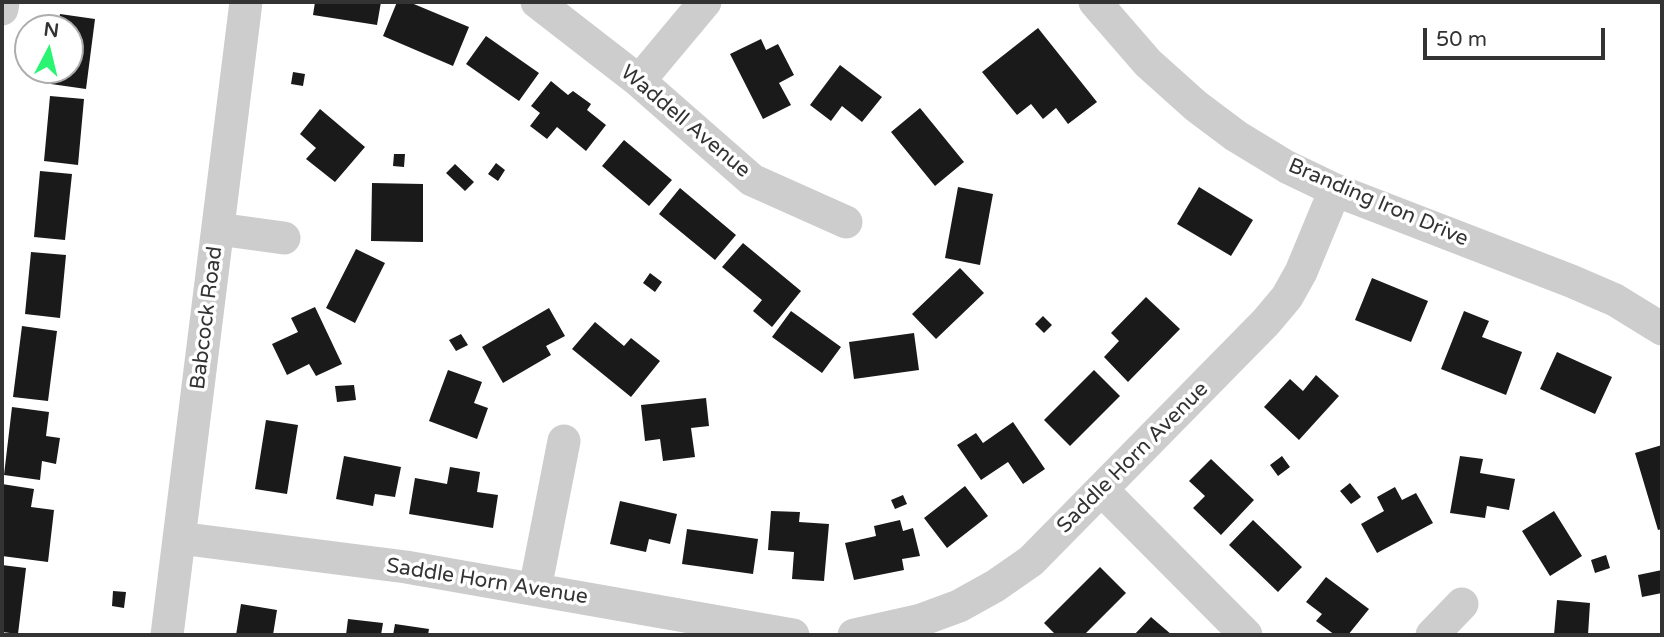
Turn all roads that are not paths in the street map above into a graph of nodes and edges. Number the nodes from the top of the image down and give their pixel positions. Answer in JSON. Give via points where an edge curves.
{"nodes":[{"id":1,"x":3,"y":2,"type":"edge"},
{"id":2,"x":246,"y":2,"type":"edge"},
{"id":3,"x":537,"y":2,"type":"edge"},
{"id":4,"x":705,"y":2,"type":"edge"},
{"id":5,"x":1095,"y":2,"type":"edge"},
{"id":6,"x":2,"y":9,"type":"edge"},
{"id":7,"x":639,"y":82,"type":"junction"},
{"id":8,"x":1335,"y":190,"type":"junction"},
{"id":9,"x":846,"y":222,"type":"dead end"},
{"id":10,"x":218,"y":229,"type":"junction"},
{"id":11,"x":284,"y":238,"type":"dead end"},
{"id":12,"x":1662,"y":328,"type":"edge"},
{"id":13,"x":564,"y":441,"type":"dead end"},
{"id":14,"x":1102,"y":490,"type":"junction"},
{"id":15,"x":179,"y":538,"type":"junction"},
{"id":16,"x":535,"y":589,"type":"junction"},
{"id":17,"x":1462,"y":604,"type":"dead end"},
{"id":18,"x":167,"y":635,"type":"edge"},
{"id":19,"x":793,"y":635,"type":"edge"},
{"id":20,"x":854,"y":635,"type":"edge"},
{"id":21,"x":1246,"y":635,"type":"edge"},
{"id":22,"x":1432,"y":635,"type":"edge"}],
"edges":[{"from":1,"to":6,"type":"street"},
{"from":2,"to":10,"type":"street","name":"Babcock Road"},
{"from":3,"to":7,"type":"street","name":"Waddell Avenue"},
{"from":4,"to":7,"type":"street"},
{"from":5,"to":8,"type":"street","name":"Branding Iron Drive","via":[[1148,64],[1206,113],[1256,148]]},
{"from":7,"to":9,"type":"street","name":"Waddell Avenue","via":[[752,180]]},
{"from":8,"to":12,"type":"street","name":"Branding Iron Drive","via":[[1571,281],[1635,310]]},
{"from":8,"to":14,"type":"street","name":"Saddle Horn Avenue","via":[[1287,297]]},
{"from":10,"to":11,"type":"street"},
{"from":10,"to":15,"type":"street","name":"Babcock Road"},
{"from":13,"to":16,"type":"street"},
{"from":14,"to":20,"type":"street","name":"Saddle Horn Avenue","via":[[1031,561],[995,586],[921,621]]},
{"from":14,"to":21,"type":"street"},
{"from":15,"to":16,"type":"street","name":"Saddle Horn Avenue"},
{"from":15,"to":18,"type":"street","name":"Babcock Road"},
{"from":16,"to":19,"type":"street","name":"Saddle Horn Avenue"},
{"from":17,"to":22,"type":"street"}]}
